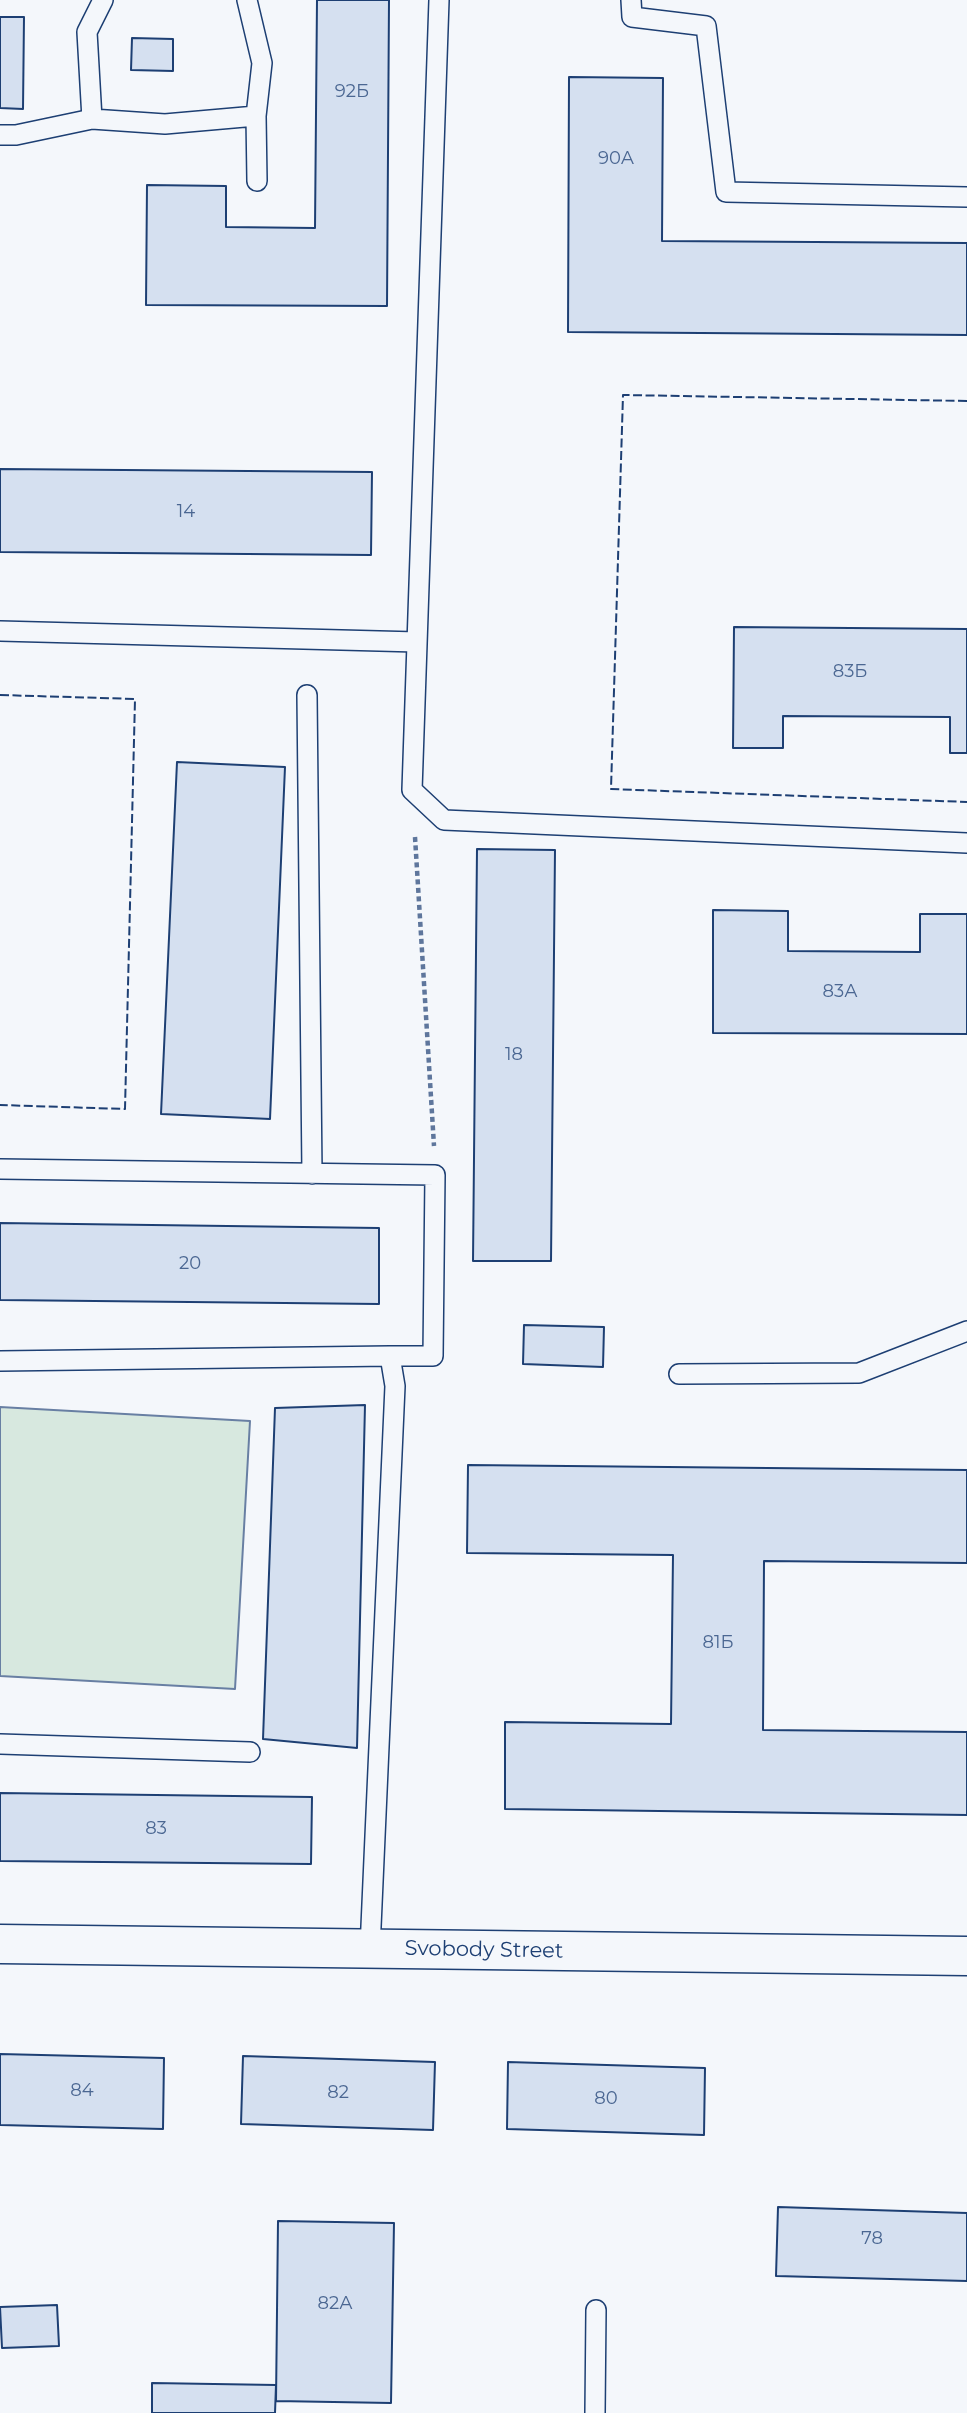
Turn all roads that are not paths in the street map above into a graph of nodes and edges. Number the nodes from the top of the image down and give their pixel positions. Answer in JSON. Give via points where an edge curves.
{"nodes":[{"id":1,"x":103,"y":0,"type":"edge"},
{"id":2,"x":247,"y":0,"type":"edge"},
{"id":3,"x":439,"y":0,"type":"edge"},
{"id":4,"x":631,"y":0,"type":"edge"},
{"id":5,"x":256,"y":116,"type":"junction"},
{"id":6,"x":92,"y":119,"type":"junction"},
{"id":7,"x":0,"y":135,"type":"edge"},
{"id":8,"x":257,"y":181,"type":"dead end"},
{"id":9,"x":967,"y":197,"type":"edge"},
{"id":10,"x":0,"y":631,"type":"edge"},
{"id":11,"x":417,"y":642,"type":"junction"},
{"id":12,"x":307,"y":695,"type":"dead end"},
{"id":13,"x":967,"y":843,"type":"edge"},
{"id":14,"x":0,"y":1169,"type":"edge"},
{"id":15,"x":312,"y":1174,"type":"junction"},
{"id":16,"x":967,"y":1331,"type":"edge"},
{"id":17,"x":390,"y":1356,"type":"junction"},
{"id":18,"x":0,"y":1360,"type":"edge"},
{"id":19,"x":679,"y":1374,"type":"dead end"},
{"id":20,"x":0,"y":1744,"type":"edge"},
{"id":21,"x":250,"y":1752,"type":"dead end"},
{"id":22,"x":0,"y":1944,"type":"edge"},
{"id":23,"x":370,"y":1949,"type":"junction"},
{"id":24,"x":967,"y":1956,"type":"edge"},
{"id":25,"x":596,"y":2310,"type":"dead end"},
{"id":26,"x":595,"y":2413,"type":"edge"}],
"edges":[{"from":1,"to":6,"type":"lane","via":[[87,32]]},
{"from":2,"to":5,"type":"lane","via":[[262,64]]},
{"from":3,"to":11,"type":"lane"},
{"from":4,"to":9,"type":"lane","via":[[632,17],[706,26],[726,192]]},
{"from":5,"to":6,"type":"lane","via":[[165,124]]},
{"from":5,"to":8,"type":"lane"},
{"from":6,"to":7,"type":"lane"},
{"from":10,"to":11,"type":"lane"},
{"from":11,"to":13,"type":"lane","via":[[412,790],[444,820]]},
{"from":12,"to":15,"type":"lane"},
{"from":14,"to":15,"type":"lane"},
{"from":15,"to":17,"type":"lane","via":[[435,1175],[433,1356]]},
{"from":16,"to":19,"type":"lane","via":[[859,1373]]},
{"from":17,"to":18,"type":"lane"},
{"from":17,"to":23,"type":"lane","via":[[395,1386]]},
{"from":20,"to":21,"type":"lane"},
{"from":22,"to":23,"type":"main road","name":"Svobody Street"},
{"from":23,"to":24,"type":"main road","name":"Svobody Street"},
{"from":25,"to":26,"type":"lane"}]}
